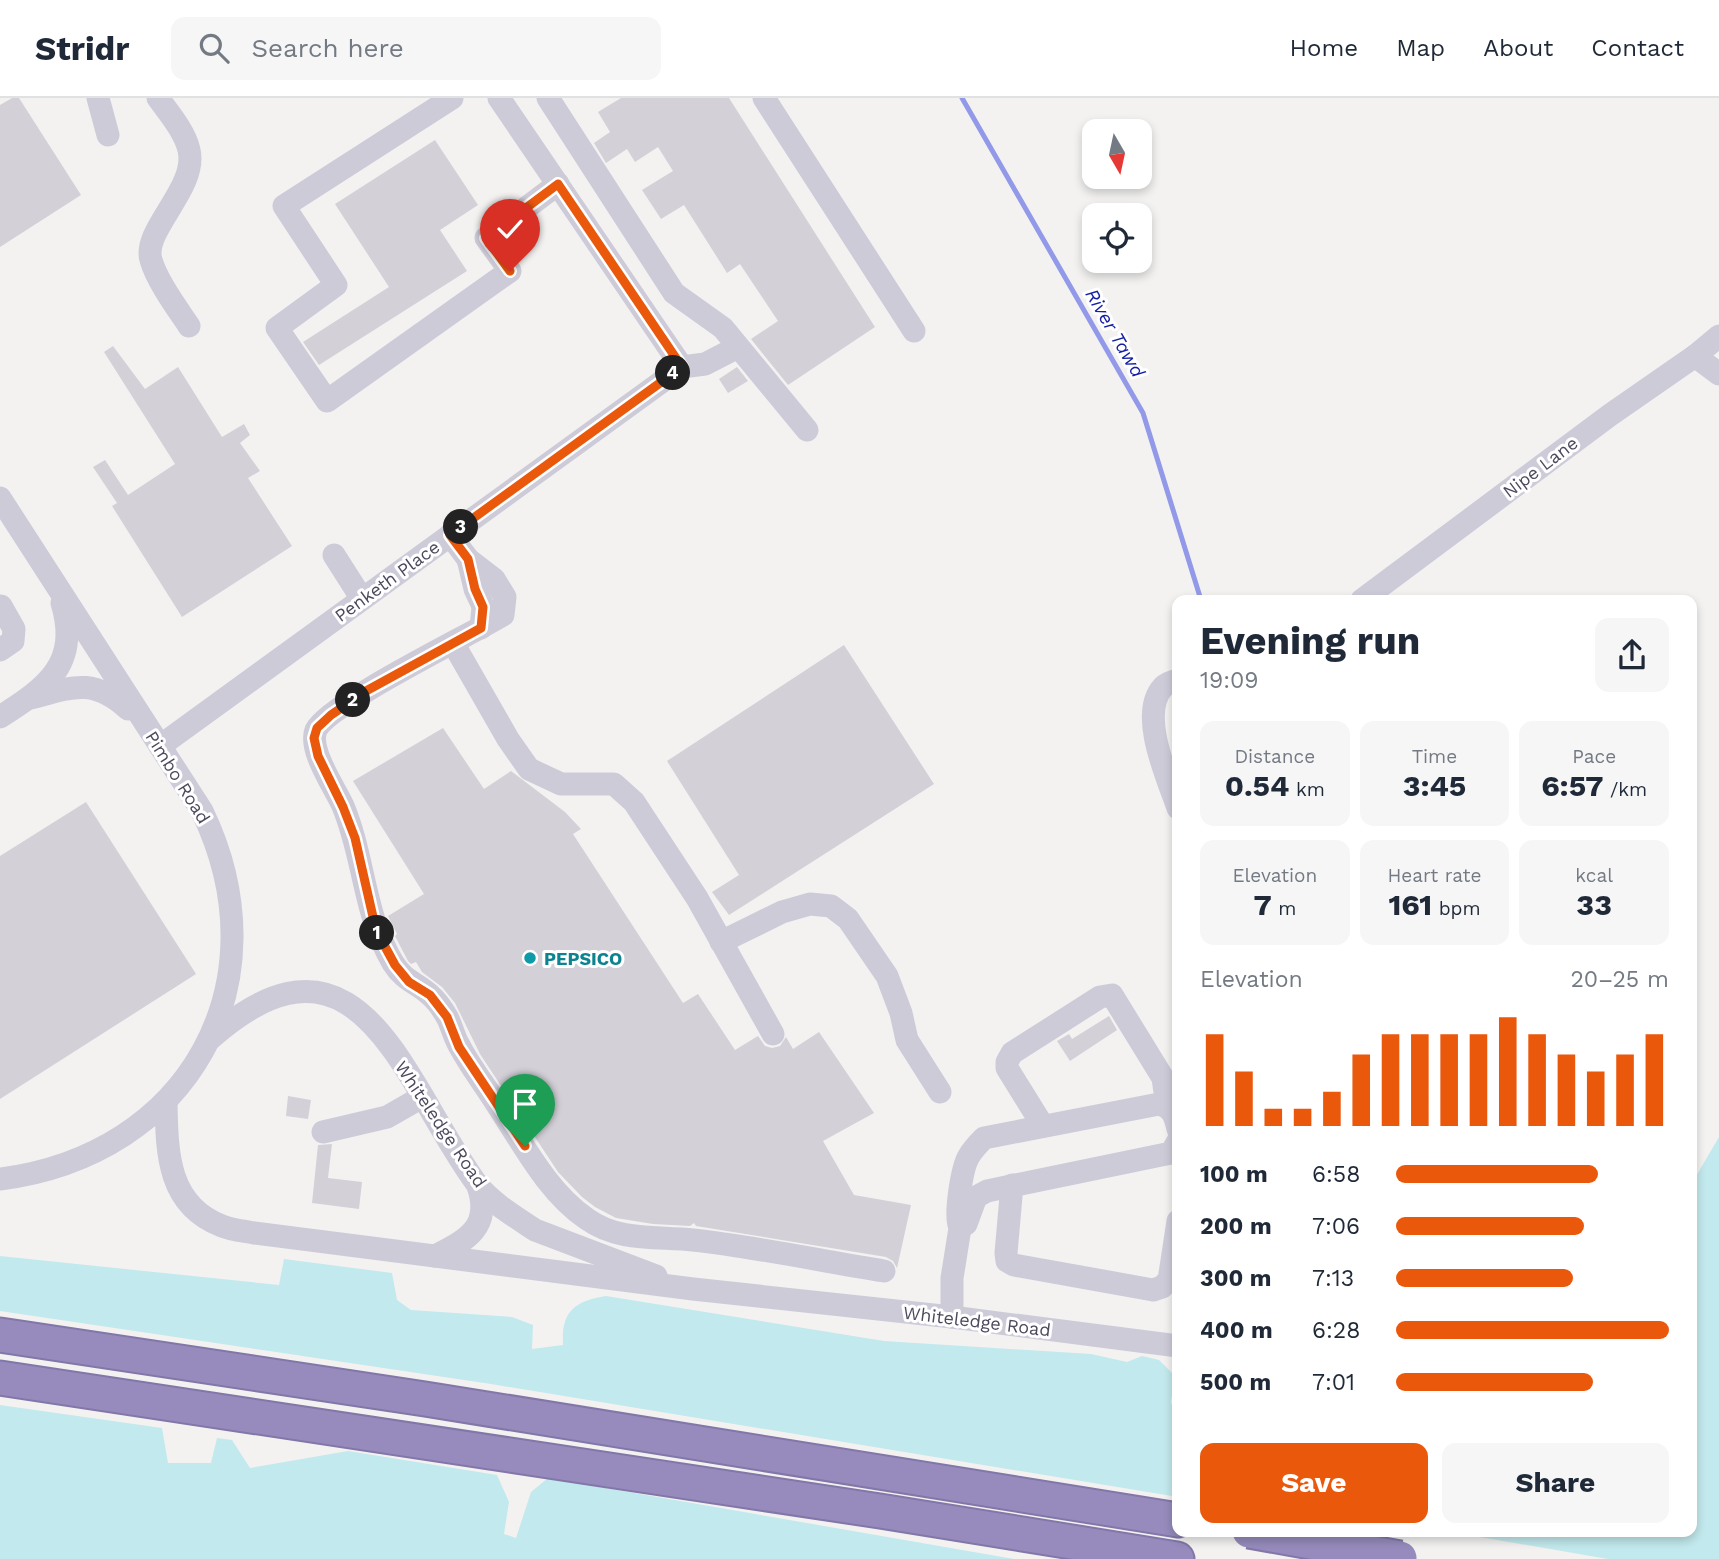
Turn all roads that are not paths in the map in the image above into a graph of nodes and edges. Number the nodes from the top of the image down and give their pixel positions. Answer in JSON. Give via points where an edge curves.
{"nodes":[{"id":1,"x":98,"y":98,"type":"edge"},
{"id":2,"x":159,"y":98,"type":"edge"},
{"id":3,"x":453,"y":98,"type":"edge"},
{"id":4,"x":499,"y":98,"type":"edge"},
{"id":5,"x":548,"y":98,"type":"edge"},
{"id":6,"x":764,"y":98,"type":"edge"},
{"id":7,"x":108,"y":135,"type":"dead end"},
{"id":8,"x":558,"y":184,"type":"junction"},
{"id":9,"x":189,"y":326,"type":"dead end"},
{"id":10,"x":914,"y":331,"type":"dead end"},
{"id":11,"x":1719,"y":336,"type":"edge"},
{"id":12,"x":738,"y":347,"type":"junction"},
{"id":13,"x":1695,"y":356,"type":"junction"},
{"id":14,"x":682,"y":367,"type":"junction"},
{"id":15,"x":1719,"y":374,"type":"edge"},
{"id":16,"x":807,"y":430,"type":"dead end"},
{"id":17,"x":0,"y":498,"type":"edge"},
{"id":18,"x":450,"y":535,"type":"junction"},
{"id":19,"x":334,"y":555,"type":"dead end"},
{"id":20,"x":50,"y":575,"type":"junction"},
{"id":21,"x":1369,"y":595,"type":"edge"},
{"id":22,"x":362,"y":599,"type":"junction"},
{"id":23,"x":1,"y":606,"type":"edge"},
{"id":24,"x":453,"y":643,"type":"junction"},
{"id":25,"x":0,"y":650,"type":"edge"},
{"id":26,"x":1172,"y":683,"type":"edge"},
{"id":27,"x":27,"y":699,"type":"junction"},
{"id":28,"x":0,"y":717,"type":"edge"},
{"id":29,"x":155,"y":738,"type":"junction"},
{"id":30,"x":1172,"y":790,"type":"edge"},
{"id":31,"x":721,"y":942,"type":"junction"},
{"id":32,"x":773,"y":1034,"type":"dead end"},
{"id":33,"x":207,"y":1041,"type":"junction"},
{"id":34,"x":940,"y":1092,"type":"dead end"},
{"id":35,"x":422,"y":1097,"type":"junction"},
{"id":36,"x":166,"y":1102,"type":"junction"},
{"id":37,"x":1167,"y":1106,"type":"junction"},
{"id":38,"x":1172,"y":1113,"type":"edge"},
{"id":39,"x":1043,"y":1126,"type":"junction"},
{"id":40,"x":323,"y":1132,"type":"dead end"},
{"id":41,"x":1172,"y":1153,"type":"edge"},
{"id":42,"x":0,"y":1179,"type":"edge"},
{"id":43,"x":1012,"y":1185,"type":"junction"},
{"id":44,"x":478,"y":1186,"type":"junction"},
{"id":45,"x":960,"y":1228,"type":"junction"},
{"id":46,"x":434,"y":1256,"type":"junction"},
{"id":47,"x":1172,"y":1260,"type":"edge"},
{"id":48,"x":884,"y":1271,"type":"dead end"},
{"id":49,"x":693,"y":1289,"type":"junction"},
{"id":50,"x":953,"y":1317,"type":"junction"},
{"id":51,"x":0,"y":1335,"type":"edge"},
{"id":52,"x":1172,"y":1345,"type":"edge"},
{"id":53,"x":0,"y":1378,"type":"edge"},
{"id":54,"x":1172,"y":1519,"type":"edge"},
{"id":55,"x":1282,"y":1537,"type":"edge"},
{"id":56,"x":1299,"y":1537,"type":"edge"},
{"id":57,"x":1177,"y":1559,"type":"edge"},
{"id":58,"x":1301,"y":1559,"type":"edge"},
{"id":59,"x":1401,"y":1559,"type":"edge"}],
"edges":[{"from":1,"to":7,"type":"street"},
{"from":2,"to":9,"type":"street","via":[[189,149],[189,158],[179,193],[152,243],[150,259]]},
{"from":3,"to":8,"type":"street","via":[[284,206],[336,285],[277,328],[327,401],[510,271],[486,238]]},
{"from":4,"to":8,"type":"street"},
{"from":5,"to":12,"type":"street","via":[[674,293],[723,328]]},
{"from":6,"to":10,"type":"street"},
{"from":8,"to":14,"type":"street"},
{"from":11,"to":13,"type":"street","name":"Nipe Lane"},
{"from":12,"to":14,"type":"street","via":[[705,364]]},
{"from":12,"to":16,"type":"street"},
{"from":13,"to":15,"type":"street"},
{"from":13,"to":21,"type":"street","name":"Nipe Lane"},
{"from":14,"to":18,"type":"street","name":"Penketh Place"},
{"from":17,"to":20,"type":"street","name":"Pimbo Road"},
{"from":18,"to":22,"type":"street","name":"Penketh Place"},
{"from":18,"to":24,"type":"street","via":[[468,559],[494,579],[505,597],[503,615]]},
{"from":19,"to":22,"type":"street"},
{"from":20,"to":27,"type":"street","via":[[66,616],[68,643],[58,669]]},
{"from":20,"to":29,"type":"street","name":"Pimbo Road"},
{"from":22,"to":29,"type":"street","name":"Penketh Place"},
{"from":23,"to":25,"type":"street","via":[[14,629],[13,642]]},
{"from":24,"to":31,"type":"street","via":[[529,769],[561,785],[614,783],[634,803]]},
{"from":24,"to":48,"type":"street","via":[[357,697],[317,728],[314,738],[355,838],[376,930],[395,965],[409,982],[430,995],[447,1017],[459,1047],[525,1146],[550,1182],[587,1220],[638,1238],[693,1240]]},
{"from":26,"to":30,"type":"street","via":[[1163,687],[1153,723]]},
{"from":27,"to":28,"type":"street"},
{"from":27,"to":29,"type":"street","via":[[92,686],[121,702]]},
{"from":29,"to":33,"type":"street","name":"Pimbo Road","via":[[206,820],[230,894],[232,958]]},
{"from":31,"to":32,"type":"street"},
{"from":31,"to":34,"type":"street","via":[[782,912],[810,904],[831,906],[848,919],[887,976],[907,1040]]},
{"from":33,"to":35,"type":"street","name":"Whiteledge Road","via":[[267,999],[292,992],[318,993],[363,1013],[385,1038]]},
{"from":33,"to":36,"type":"street","name":"Pimbo Road"},
{"from":35,"to":40,"type":"street","via":[[387,1117]]},
{"from":35,"to":44,"type":"street","name":"Whiteledge Road"},
{"from":36,"to":42,"type":"street","name":"Pimbo Road","via":[[135,1129],[89,1156],[47,1171]]},
{"from":36,"to":46,"type":"street","name":"Whiteledge Road","via":[[170,1167],[182,1194],[200,1215],[254,1233]]},
{"from":37,"to":38,"type":"street"},
{"from":37,"to":39,"type":"street"},
{"from":37,"to":39,"type":"street","via":[[1163,1079],[1144,1047],[1112,995],[1100,996],[1012,1053],[1007,1062]]},
{"from":39,"to":45,"type":"street","via":[[984,1138],[968,1158],[956,1222]]},
{"from":41,"to":43,"type":"street"},
{"from":43,"to":45,"type":"street","via":[[976,1196],[967,1223]]},
{"from":43,"to":47,"type":"street","via":[[1006,1253],[1007,1261],[1014,1265],[1153,1290],[1169,1280]]},
{"from":44,"to":46,"type":"street","via":[[483,1200],[477,1226],[462,1242]]},
{"from":44,"to":49,"type":"street","name":"Whiteledge Road","via":[[535,1230]]},
{"from":45,"to":50,"type":"street","via":[[952,1278]]},
{"from":46,"to":49,"type":"street","name":"Whiteledge Road"},
{"from":49,"to":50,"type":"street","name":"Whiteledge Road"},
{"from":50,"to":52,"type":"street","name":"Whiteledge Road"},
{"from":51,"to":54,"type":"highway"},
{"from":53,"to":57,"type":"highway"},
{"from":55,"to":59,"type":"highway","bridge":true},
{"from":56,"to":58,"type":"street"}]}
